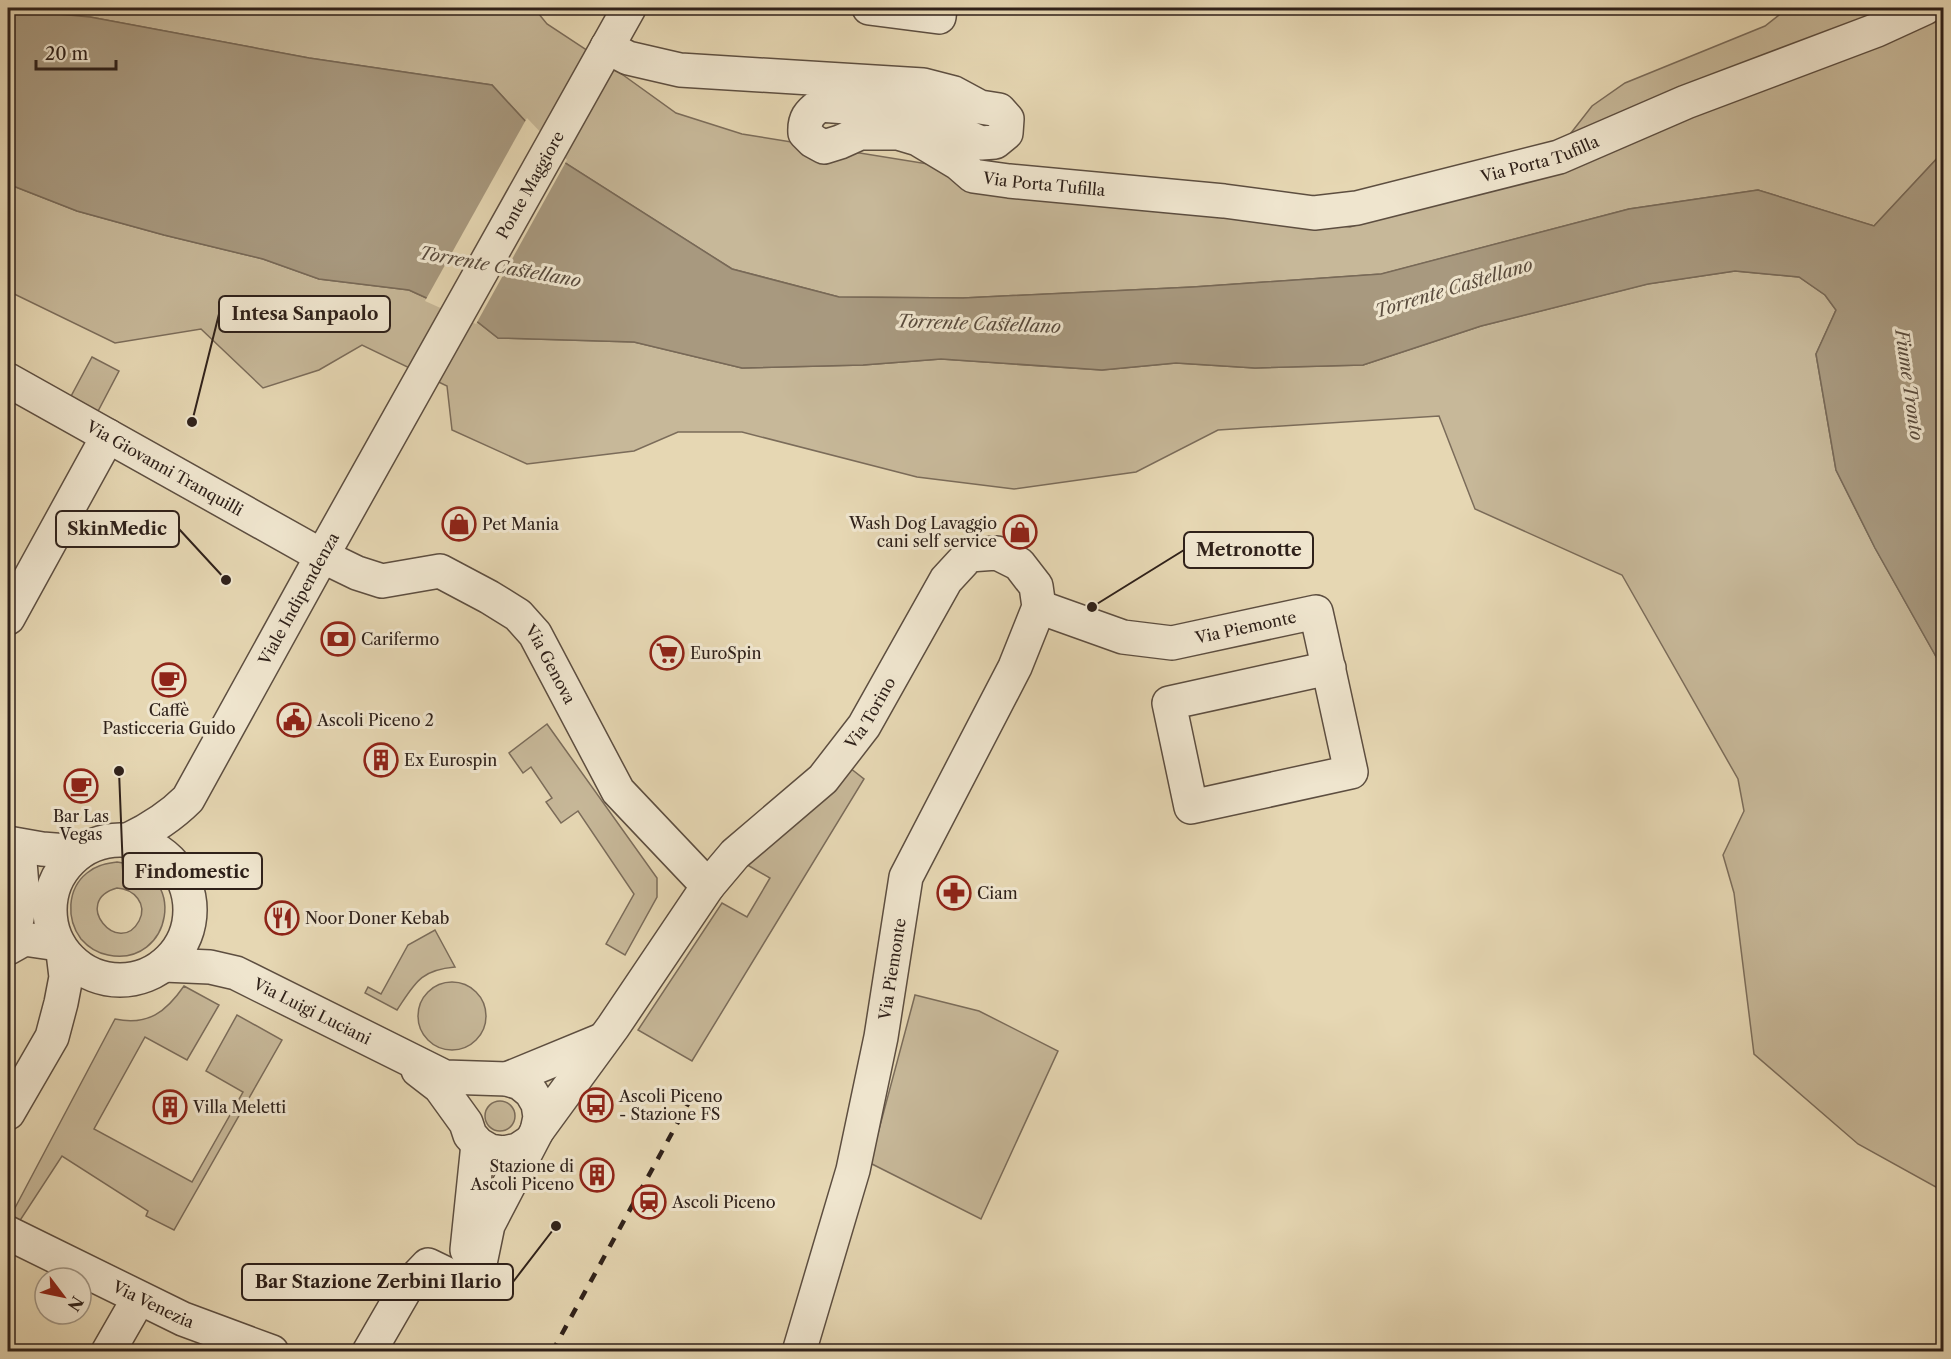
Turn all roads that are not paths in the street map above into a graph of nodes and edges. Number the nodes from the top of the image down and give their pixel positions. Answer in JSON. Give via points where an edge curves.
{"nodes":[{"id":1,"x":629,"y":8,"type":"edge"},
{"id":2,"x":869,"y":8,"type":"edge"},
{"id":3,"x":1925,"y":8,"type":"edge"},
{"id":4,"x":940,"y":12,"type":"edge"},
{"id":5,"x":602,"y":57,"type":"junction"},
{"id":6,"x":8,"y":380,"type":"edge"},
{"id":7,"x":411,"y":399,"type":"joint"},
{"id":8,"x":108,"y":436,"type":"junction"},
{"id":9,"x":322,"y":556,"type":"junction"},
{"id":10,"x":1039,"y":608,"type":"junction"},
{"id":11,"x":8,"y":618,"type":"edge"},
{"id":12,"x":1329,"y":668,"type":"junction"},
{"id":13,"x":189,"y":799,"type":"junction"},
{"id":14,"x":128,"y":840,"type":"junction"},
{"id":15,"x":12,"y":851,"type":"edge"},
{"id":16,"x":80,"y":852,"type":"junction"},
{"id":17,"x":179,"y":872,"type":"junction"},
{"id":18,"x":708,"y":886,"type":"junction"},
{"id":19,"x":52,"y":894,"type":"junction"},
{"id":20,"x":190,"y":907,"type":"junction"},
{"id":21,"x":11,"y":931,"type":"edge"},
{"id":22,"x":61,"y":948,"type":"junction"},
{"id":23,"x":164,"y":965,"type":"junction"},
{"id":24,"x":236,"y":973,"type":"junction"},
{"id":25,"x":115,"y":980,"type":"junction"},
{"id":26,"x":52,"y":1037,"type":"junction"},
{"id":27,"x":602,"y":1040,"type":"junction"},
{"id":28,"x":388,"y":1047,"type":"junction"},
{"id":29,"x":501,"y":1079,"type":"junction"},
{"id":30,"x":8,"y":1113,"type":"edge"},
{"id":31,"x":472,"y":1133,"type":"junction"},
{"id":32,"x":533,"y":1136,"type":"junction"},
{"id":33,"x":8,"y":1233,"type":"edge"},
{"id":34,"x":457,"y":1279,"type":"junction"},
{"id":35,"x":139,"y":1298,"type":"junction"},
{"id":36,"x":108,"y":1352,"type":"edge"},
{"id":37,"x":272,"y":1352,"type":"edge"},
{"id":38,"x":369,"y":1352,"type":"edge"},
{"id":39,"x":799,"y":1352,"type":"edge"}],
"edges":[{"from":1,"to":5,"type":"street","name":"Ponte Maggiore"},
{"from":2,"to":4,"type":"street"},
{"from":3,"to":5,"type":"street","name":"Via Porta Tufilla","via":[[1686,102],[1559,157],[1357,208],[1314,213],[1009,182],[973,176],[918,139],[898,133],[860,133],[824,147],[805,133],[804,122],[820,105],[926,113],[981,143],[995,142],[1006,133],[1007,119],[999,110],[980,107],[954,93],[923,85],[680,70],[628,58]]},
{"from":5,"to":7,"type":"street","name":"Ponte Maggiore"},
{"from":6,"to":8,"type":"street","name":"Via Giovanni Tranquilli"},
{"from":7,"to":9,"type":"street","name":"Viale Indipendenza"},
{"from":8,"to":9,"type":"street","name":"Via Giovanni Tranquilli"},
{"from":8,"to":11,"type":"street"},
{"from":9,"to":13,"type":"street","name":"Viale Indipendenza"},
{"from":9,"to":18,"type":"street","name":"Via Genova","via":[[382,581],[440,571],[518,615],[535,634],[618,791]]},
{"from":10,"to":12,"type":"street","name":"Via Piemonte","via":[[1123,637],[1172,643],[1316,612]]},
{"from":10,"to":18,"type":"street","name":"Via Torino","via":[[1036,586],[1019,564],[997,553],[969,555],[946,580],[864,726],[823,779],[735,854]]},
{"from":10,"to":39,"type":"street","name":"Via Piemonte","via":[[1016,667],[906,877],[881,1037],[853,1170]]},
{"from":12,"to":12,"type":"street","via":[[1169,703],[1191,807],[1351,772]]},
{"from":13,"to":14,"type":"street","name":"Viale Indipendenza","via":[[152,828]]},
{"from":13,"to":17,"type":"street","name":"Viale Indipendenza"},
{"from":14,"to":16,"type":"street","name":"Viale Indipendenza","via":[[111,840]]},
{"from":14,"to":17,"type":"street","name":"Viale Indipendenza","via":[[148,845],[166,856]]},
{"from":15,"to":16,"type":"street"},
{"from":15,"to":19,"type":"street"},
{"from":15,"to":21,"type":"street","via":[[22,886]]},
{"from":16,"to":19,"type":"street","name":"Viale Indipendenza","via":[[59,875]]},
{"from":17,"to":20,"type":"street","name":"Viale Indipendenza"},
{"from":18,"to":27,"type":"street","name":"Via Torino"},
{"from":19,"to":21,"type":"street"},
{"from":19,"to":22,"type":"street","name":"Viale Indipendenza","via":[[50,922]]},
{"from":20,"to":23,"type":"street","name":"Viale Indipendenza","via":[[178,949]]},
{"from":20,"to":24,"type":"street","name":"Via Luigi Luciani","via":[[217,951]]},
{"from":21,"to":22,"type":"street","via":[[24,939]]},
{"from":22,"to":25,"type":"street","name":"Viale Indipendenza","via":[[78,966],[95,976]]},
{"from":22,"to":26,"type":"street","name":"Viale Indipendenza","via":[[66,977]]},
{"from":23,"to":24,"type":"street","name":"Via Luigi Luciani","via":[[210,967]]},
{"from":23,"to":25,"type":"street","name":"Viale Indipendenza","via":[[132,979]]},
{"from":24,"to":28,"type":"street","name":"Via Luigi Luciani"},
{"from":25,"to":26,"type":"street","name":"Viale Indipendenza","via":[[79,1006]]},
{"from":26,"to":30,"type":"street","name":"Viale Indipendenza"},
{"from":27,"to":29,"type":"street"},
{"from":27,"to":32,"type":"street","name":"Via Torino"},
{"from":28,"to":29,"type":"street","via":[[445,1077]]},
{"from":28,"to":31,"type":"street","via":[[440,1087]]},
{"from":29,"to":31,"type":"street","via":[[485,1084],[469,1100],[466,1111]]},
{"from":29,"to":32,"type":"street","via":[[520,1083],[538,1104],[540,1117]]},
{"from":31,"to":32,"type":"street","via":[[490,1151],[504,1153],[518,1150]]},
{"from":31,"to":34,"type":"street","via":[[471,1227]]},
{"from":32,"to":34,"type":"street","name":"Via Torino","via":[[488,1225],[477,1278]]},
{"from":33,"to":35,"type":"street","name":"Via Venezia"},
{"from":34,"to":38,"type":"street","via":[[428,1265],[406,1288]]},
{"from":35,"to":36,"type":"street"},
{"from":35,"to":37,"type":"street","name":"Via Venezia"}]}
